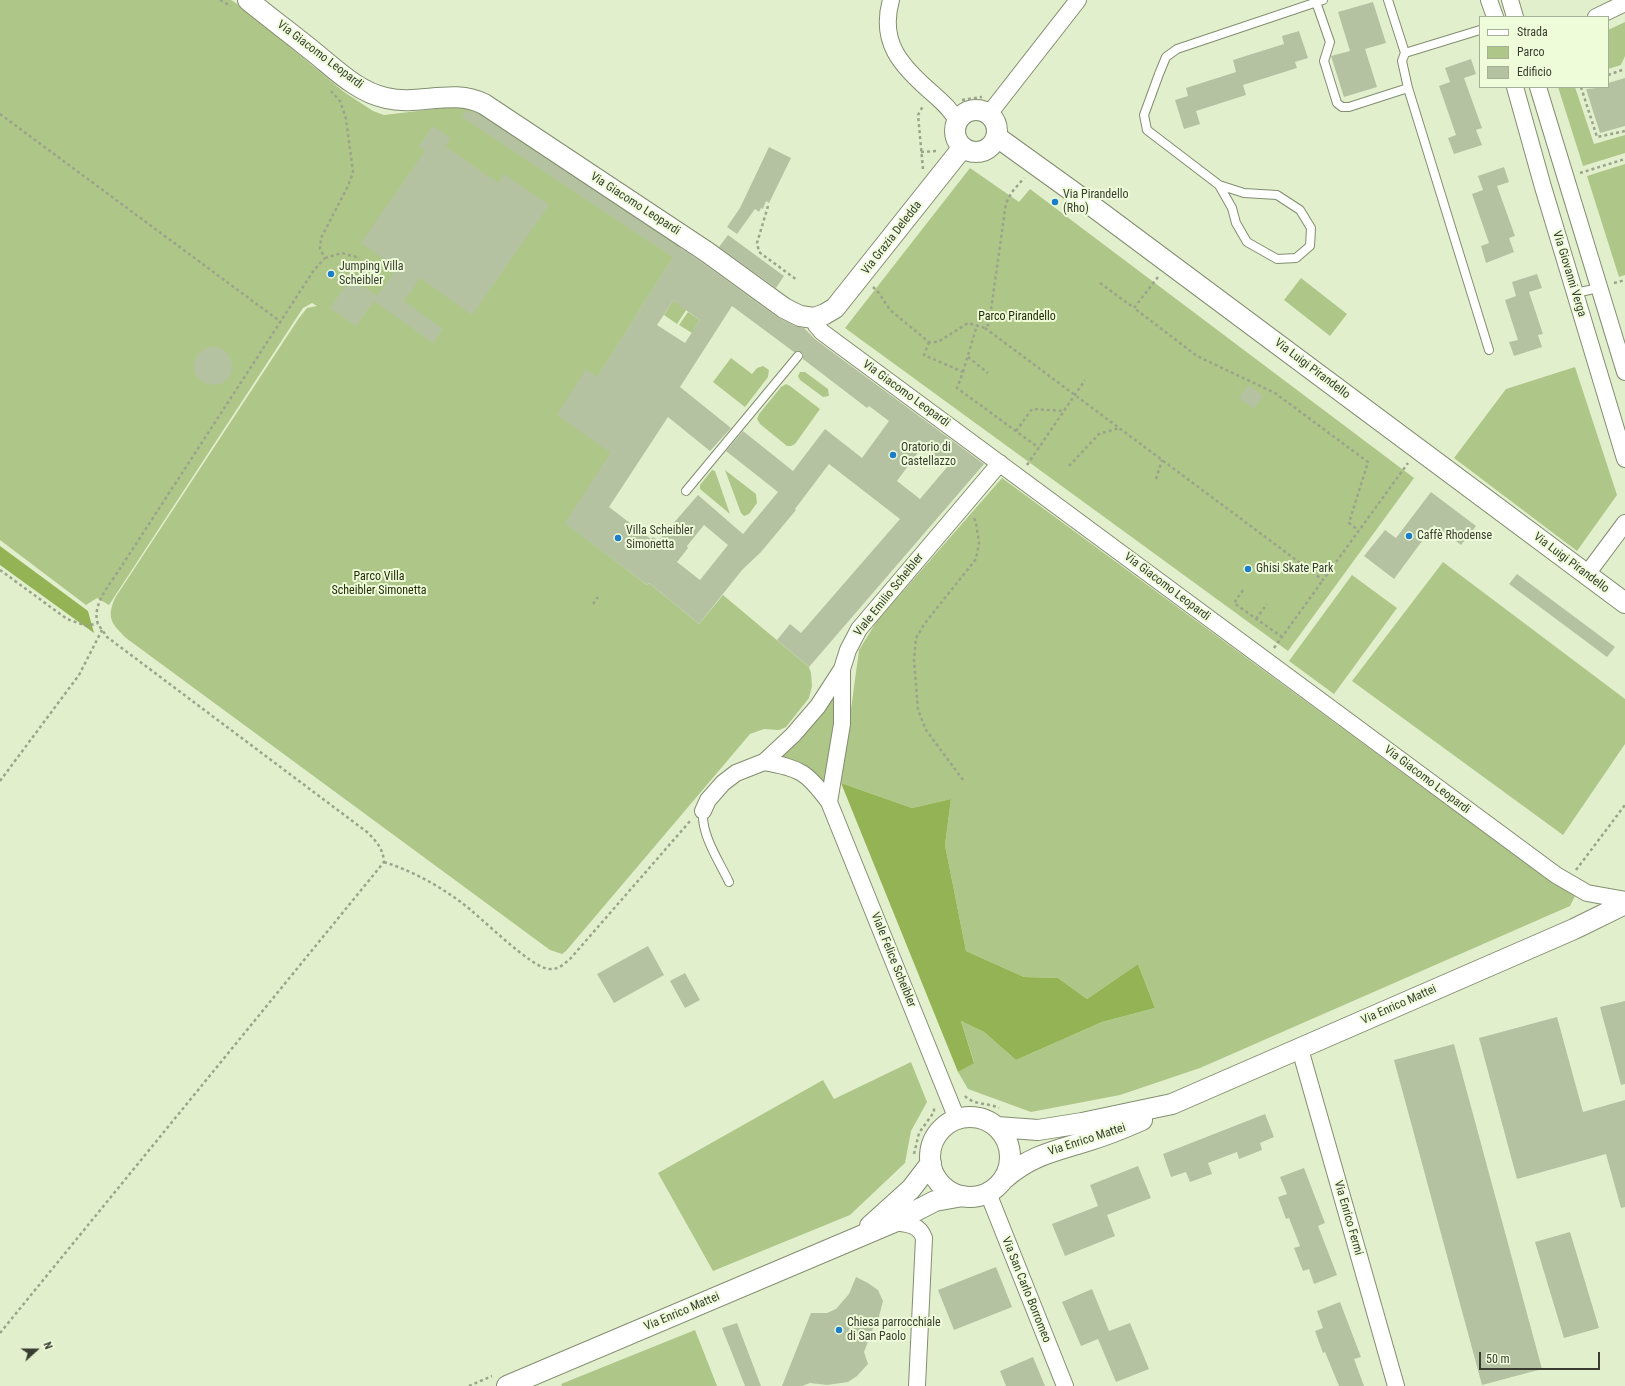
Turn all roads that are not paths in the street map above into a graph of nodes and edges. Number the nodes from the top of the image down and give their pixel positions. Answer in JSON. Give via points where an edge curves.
{"nodes":[{"id":1,"x":891,"y":0,"type":"edge"},
{"id":2,"x":1078,"y":0,"type":"edge"},
{"id":3,"x":1388,"y":0,"type":"edge"},
{"id":4,"x":1489,"y":0,"type":"edge"},
{"id":5,"x":1510,"y":0,"type":"edge"},
{"id":6,"x":1319,"y":1,"type":"edge"},
{"id":7,"x":1625,"y":3,"type":"edge"},
{"id":8,"x":242,"y":5,"type":"edge"},
{"id":9,"x":1495,"y":16,"type":"edge"},
{"id":10,"x":1515,"y":16,"type":"edge"},
{"id":11,"x":1598,"y":16,"type":"edge"},
{"id":12,"x":1479,"y":30,"type":"edge"},
{"id":13,"x":1405,"y":53,"type":"junction"},
{"id":14,"x":1408,"y":88,"type":"junction"},
{"id":15,"x":1515,"y":88,"type":"edge"},
{"id":16,"x":1538,"y":88,"type":"edge"},
{"id":17,"x":988,"y":104,"type":"junction"},
{"id":18,"x":957,"y":121,"type":"junction"},
{"id":19,"x":997,"y":137,"type":"junction"},
{"id":20,"x":963,"y":148,"type":"junction"},
{"id":21,"x":1219,"y":185,"type":"junction"},
{"id":22,"x":1605,"y":286,"type":"junction"},
{"id":23,"x":1575,"y":293,"type":"junction"},
{"id":24,"x":815,"y":327,"type":"junction"},
{"id":25,"x":1489,"y":350,"type":"dead end"},
{"id":26,"x":798,"y":356,"type":"dead end"},
{"id":27,"x":1625,"y":372,"type":"edge"},
{"id":28,"x":1625,"y":459,"type":"edge"},
{"id":29,"x":1000,"y":463,"type":"junction"},
{"id":30,"x":686,"y":490,"type":"dead end"},
{"id":31,"x":1625,"y":523,"type":"edge"},
{"id":32,"x":1587,"y":574,"type":"junction"},
{"id":33,"x":1625,"y":603,"type":"edge"},
{"id":34,"x":842,"y":669,"type":"junction"},
{"id":35,"x":764,"y":762,"type":"junction"},
{"id":36,"x":829,"y":802,"type":"junction"},
{"id":37,"x":703,"y":811,"type":"joint"},
{"id":38,"x":729,"y":882,"type":"dead end"},
{"id":39,"x":1625,"y":900,"type":"edge"},
{"id":40,"x":1625,"y":904,"type":"edge"},
{"id":41,"x":1300,"y":1049,"type":"junction"},
{"id":42,"x":1172,"y":1104,"type":"junction"},
{"id":43,"x":957,"y":1119,"type":"junction"},
{"id":44,"x":997,"y":1127,"type":"junction"},
{"id":45,"x":931,"y":1163,"type":"junction"},
{"id":46,"x":1004,"y":1179,"type":"junction"},
{"id":47,"x":988,"y":1193,"type":"junction"},
{"id":48,"x":963,"y":1196,"type":"junction"},
{"id":49,"x":894,"y":1222,"type":"junction"},
{"id":50,"x":857,"y":1237,"type":"junction"},
{"id":51,"x":507,"y":1386,"type":"edge"},
{"id":52,"x":917,"y":1386,"type":"edge"},
{"id":53,"x":1065,"y":1386,"type":"edge"},
{"id":54,"x":1396,"y":1386,"type":"edge"}],
"edges":[{"from":1,"to":18,"type":"street","via":[[889,37],[895,53],[910,74],[944,103]]},
{"from":2,"to":17,"type":"street"},
{"from":3,"to":13,"type":"lane"},
{"from":4,"to":9,"type":"street"},
{"from":5,"to":10,"type":"street"},
{"from":6,"to":14,"type":"lane","via":[[1330,42],[1324,61],[1337,103],[1342,107],[1349,107]]},
{"from":6,"to":21,"type":"lane","via":[[1177,49],[1166,57],[1144,115],[1147,130]]},
{"from":7,"to":11,"type":"street"},
{"from":8,"to":24,"type":"street","name":"Via Giacomo Leopardi","via":[[347,78],[378,96],[388,99],[466,97],[484,104]]},
{"from":12,"to":13,"type":"lane"},
{"from":13,"to":14,"type":"lane","via":[[1402,61]]},
{"from":14,"to":25,"type":"lane"},
{"from":15,"to":23,"type":"street","name":"Via Giovanni Verga"},
{"from":16,"to":22,"type":"street","name":"Via Giovanni Verga","via":[[1565,178]]},
{"from":17,"to":18,"type":"street","via":[[983,110],[968,111]]},
{"from":17,"to":19,"type":"street","via":[[997,124]]},
{"from":18,"to":20,"type":"street","via":[[955,135]]},
{"from":19,"to":20,"type":"street","via":[[989,149],[983,152]]},
{"from":19,"to":32,"type":"street","name":"Via Luigi Pirandello"},
{"from":20,"to":24,"type":"street","name":"Via Grazia Deledda","via":[[842,301]]},
{"from":21,"to":21,"type":"lane","via":[[1247,242],[1277,259],[1296,258],[1310,246],[1311,228],[1300,210],[1277,195],[1244,193]]},
{"from":22,"to":23,"type":"lane"},
{"from":22,"to":27,"type":"street","name":"Via Giovanni Verga"},
{"from":23,"to":28,"type":"street","name":"Via Giovanni Verga"},
{"from":24,"to":29,"type":"street","name":"Via Giacomo Leopardi"},
{"from":26,"to":30,"type":"lane"},
{"from":29,"to":34,"type":"street","name":"Viale Emilio Scheibler","via":[[859,629]]},
{"from":29,"to":39,"type":"street","name":"Via Giacomo Leopardi","via":[[1556,875],[1587,893]]},
{"from":31,"to":32,"type":"street"},
{"from":32,"to":33,"type":"street","name":"Via Luigi Pirandello"},
{"from":34,"to":35,"type":"street","name":"Viale Emilio Scheibler","via":[[818,706],[793,735]]},
{"from":34,"to":36,"type":"street","via":[[842,724]]},
{"from":35,"to":36,"type":"street","name":"Viale Felice Scheibler","via":[[798,770],[812,780]]},
{"from":35,"to":37,"type":"street","name":"Viale Emilio Scheibler","via":[[736,773],[723,783],[708,800]]},
{"from":36,"to":43,"type":"street","name":"Viale Felice Scheibler"},
{"from":37,"to":38,"type":"lane","via":[[702,819],[710,843]]},
{"from":40,"to":41,"type":"street","name":"Via Enrico Mattei","via":[[1574,929]]},
{"from":41,"to":42,"type":"street","name":"Via Enrico Mattei"},
{"from":41,"to":54,"type":"street","name":"Via Enrico Fermi"},
{"from":42,"to":44,"type":"street","name":"Via Enrico Mattei","via":[[1038,1130]]},
{"from":42,"to":46,"type":"street","name":"Via Enrico Mattei","via":[[1161,1112],[1086,1142],[1040,1155],[1015,1169]]},
{"from":43,"to":44,"type":"street","via":[[978,1117]]},
{"from":43,"to":45,"type":"street","via":[[936,1136],[930,1154]]},
{"from":44,"to":46,"type":"street","via":[[1009,1146],[1010,1163]]},
{"from":45,"to":48,"type":"street","via":[[942,1185]]},
{"from":45,"to":50,"type":"street","name":"Via Enrico Mattei","via":[[911,1189]]},
{"from":46,"to":47,"type":"street"},
{"from":47,"to":48,"type":"street","via":[[974,1197]]},
{"from":47,"to":53,"type":"street","name":"Via San Carlo Borromeo"},
{"from":48,"to":49,"type":"street","name":"Via Enrico Mattei","via":[[935,1201]]},
{"from":49,"to":50,"type":"street","name":"Via Enrico Mattei"},
{"from":49,"to":52,"type":"street","via":[[914,1225],[922,1232],[924,1238]]},
{"from":50,"to":51,"type":"street","name":"Via Enrico Mattei"}]}
